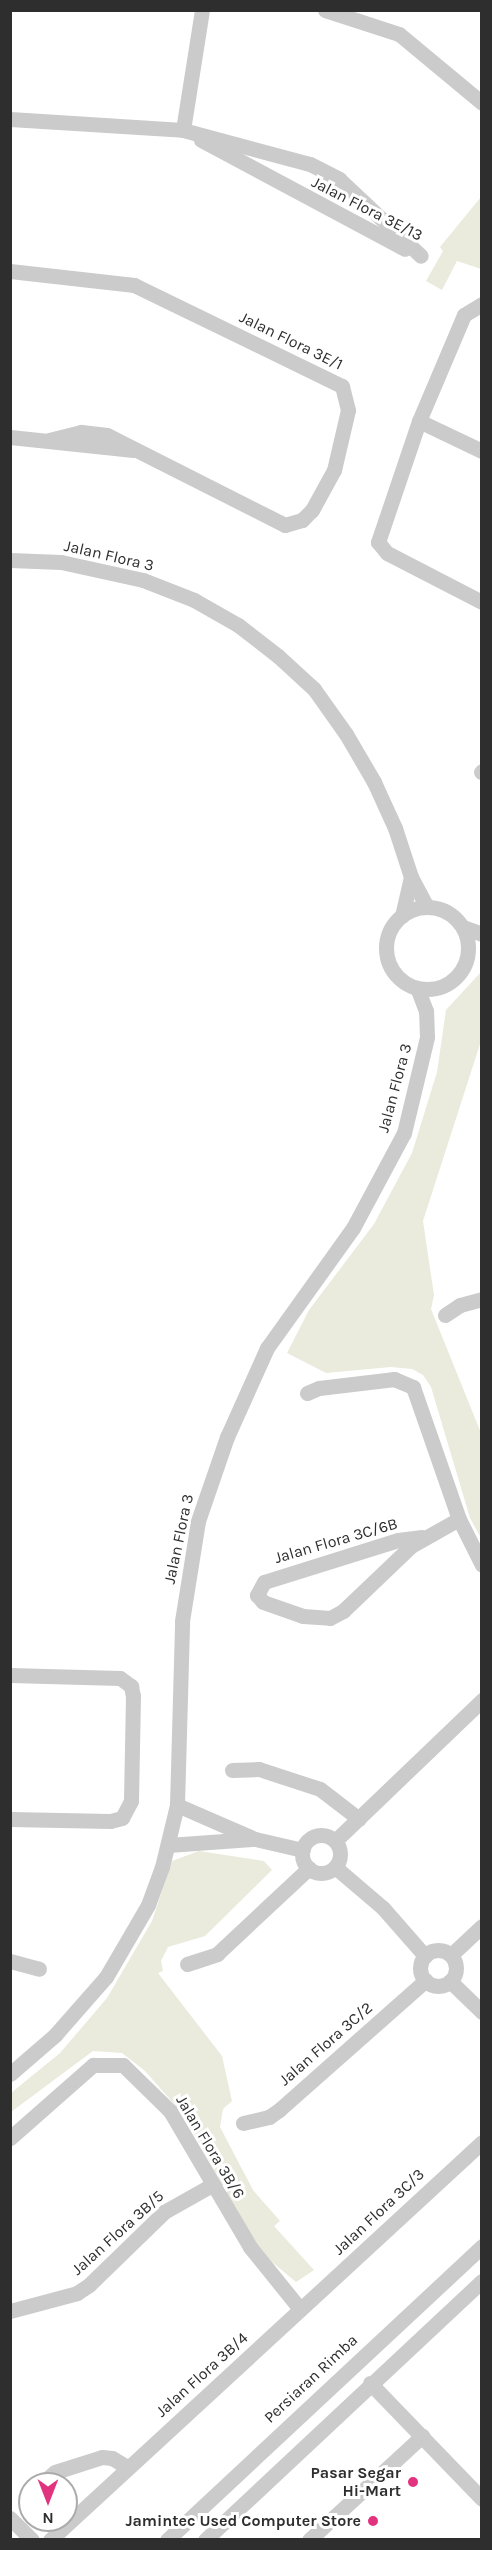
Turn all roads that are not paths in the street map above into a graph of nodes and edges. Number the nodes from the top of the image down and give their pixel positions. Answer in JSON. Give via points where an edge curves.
{"nodes":[{"id":1,"x":202,"y":10,"type":"edge"},
{"id":2,"x":325,"y":10,"type":"edge"},
{"id":3,"x":482,"y":104,"type":"edge"},
{"id":4,"x":10,"y":119,"type":"edge"},
{"id":5,"x":183,"y":130,"type":"junction"},
{"id":6,"x":10,"y":271,"type":"edge"},
{"id":7,"x":482,"y":304,"type":"edge"},
{"id":8,"x":419,"y":421,"type":"junction"},
{"id":9,"x":10,"y":437,"type":"edge"},
{"id":10,"x":482,"y":451,"type":"edge"},
{"id":11,"x":10,"y":560,"type":"edge"},
{"id":12,"x":482,"y":602,"type":"edge"},
{"id":13,"x":411,"y":877,"type":"junction"},
{"id":14,"x":427,"y":907,"type":"junction"},
{"id":15,"x":402,"y":916,"type":"junction"},
{"id":16,"x":463,"y":927,"type":"junction"},
{"id":17,"x":482,"y":934,"type":"edge"},
{"id":18,"x":475,"y":951,"type":"edge"},
{"id":19,"x":443,"y":987,"type":"junction"},
{"id":20,"x":417,"y":988,"type":"junction"},
{"id":21,"x":426,"y":1011,"type":"junction"},
{"id":22,"x":482,"y":1299,"type":"edge"},
{"id":23,"x":445,"y":1315,"type":"dead end"},
{"id":24,"x":307,"y":1393,"type":"dead end"},
{"id":25,"x":459,"y":1519,"type":"junction"},
{"id":26,"x":422,"y":1538,"type":"junction"},
{"id":27,"x":482,"y":1565,"type":"edge"},
{"id":28,"x":10,"y":1675,"type":"edge"},
{"id":29,"x":482,"y":1700,"type":"edge"},
{"id":30,"x":232,"y":1770,"type":"dead end"},
{"id":31,"x":177,"y":1806,"type":"junction"},
{"id":32,"x":359,"y":1818,"type":"junction"},
{"id":33,"x":10,"y":1819,"type":"edge"},
{"id":34,"x":255,"y":1839,"type":"junction"},
{"id":35,"x":335,"y":1841,"type":"junction"},
{"id":36,"x":168,"y":1845,"type":"junction"},
{"id":37,"x":303,"y":1850,"type":"junction"},
{"id":38,"x":335,"y":1867,"type":"junction"},
{"id":39,"x":309,"y":1868,"type":"junction"},
{"id":40,"x":482,"y":1926,"type":"edge"},
{"id":41,"x":451,"y":1955,"type":"junction"},
{"id":42,"x":425,"y":1956,"type":"junction"},
{"id":43,"x":10,"y":1961,"type":"edge"},
{"id":44,"x":187,"y":1964,"type":"dead end"},
{"id":45,"x":39,"y":1969,"type":"dead end"},
{"id":46,"x":426,"y":1980,"type":"junction"},
{"id":47,"x":450,"y":1981,"type":"junction"},
{"id":48,"x":482,"y":2012,"type":"edge"},
{"id":49,"x":10,"y":2074,"type":"edge"},
{"id":50,"x":243,"y":2123,"type":"dead end"},
{"id":51,"x":10,"y":2138,"type":"edge"},
{"id":52,"x":482,"y":2142,"type":"edge"},
{"id":53,"x":212,"y":2185,"type":"junction"},
{"id":54,"x":482,"y":2246,"type":"edge"},
{"id":55,"x":482,"y":2281,"type":"edge"},
{"id":56,"x":300,"y":2309,"type":"junction"},
{"id":57,"x":10,"y":2311,"type":"edge"},
{"id":58,"x":370,"y":2383,"type":"junction"},
{"id":59,"x":422,"y":2436,"type":"junction"},
{"id":60,"x":127,"y":2467,"type":"junction"},
{"id":61,"x":55,"y":2472,"type":"edge"},
{"id":62,"x":482,"y":2499,"type":"edge"},
{"id":63,"x":10,"y":2518,"type":"edge"},
{"id":64,"x":32,"y":2540,"type":"edge"},
{"id":65,"x":50,"y":2540,"type":"edge"},
{"id":66,"x":167,"y":2540,"type":"edge"},
{"id":67,"x":205,"y":2540,"type":"edge"},
{"id":68,"x":309,"y":2540,"type":"edge"}],
"edges":[{"from":1,"to":5,"type":"street"},
{"from":2,"to":3,"type":"street","via":[[399,34]]},
{"from":4,"to":5,"type":"street","name":"Jalan Flora 3E/13"},
{"from":5,"to":5,"type":"street","name":"Jalan Flora 3E/13","via":[[324,169],[420,256],[286,188]]},
{"from":6,"to":9,"type":"street","name":"Jalan Flora 3E/1","via":[[125,282],[342,386],[348,421],[334,470],[312,510],[293,523],[276,523],[133,450],[120,439],[95,433],[49,440]]},
{"from":7,"to":8,"type":"street","via":[[466,310]]},
{"from":8,"to":10,"type":"street"},
{"from":8,"to":12,"type":"street","via":[[378,542],[387,553]]},
{"from":11,"to":13,"type":"street","name":"Jalan Flora 3","via":[[61,561],[143,580],[194,600],[237,625],[278,656],[314,689],[346,734],[395,828]]},
{"from":13,"to":14,"type":"street","name":"Jalan Flora 3"},
{"from":13,"to":15,"type":"street"},
{"from":14,"to":15,"type":"street"},
{"from":14,"to":16,"type":"street","via":[[453,916]]},
{"from":15,"to":20,"type":"street","via":[[393,926],[386,951],[395,975]]},
{"from":16,"to":17,"type":"street"},
{"from":16,"to":18,"type":"street"},
{"from":18,"to":19,"type":"street","via":[[464,968]]},
{"from":19,"to":20,"type":"street"},
{"from":19,"to":21,"type":"street"},
{"from":20,"to":21,"type":"street","name":"Jalan Flora 3"},
{"from":21,"to":31,"type":"street","name":"Jalan Flora 3","via":[[425,1048],[404,1133],[353,1228],[267,1348],[227,1437],[198,1521],[182,1621]]},
{"from":22,"to":23,"type":"street","via":[[460,1305]]},
{"from":24,"to":25,"type":"street","via":[[382,1380],[408,1382],[420,1397]]},
{"from":25,"to":26,"type":"street","name":"Jalan Flora 3C/6B"},
{"from":25,"to":27,"type":"street"},
{"from":26,"to":26,"type":"street","name":"Jalan Flora 3C/6B","via":[[377,1575],[343,1611],[330,1618],[303,1616],[263,1602],[257,1595],[264,1582],[398,1540]]},
{"from":28,"to":33,"type":"street","via":[[120,1678],[131,1686],[133,1703],[131,1801],[122,1818]]},
{"from":29,"to":32,"type":"street"},
{"from":30,"to":32,"type":"street","via":[[259,1769],[320,1789]]},
{"from":31,"to":34,"type":"street"},
{"from":31,"to":36,"type":"street","name":"Jalan Flora 3"},
{"from":32,"to":35,"type":"street"},
{"from":34,"to":36,"type":"street"},
{"from":34,"to":37,"type":"street"},
{"from":35,"to":37,"type":"street","via":[[316,1836]]},
{"from":35,"to":38,"type":"street","via":[[340,1857]]},
{"from":36,"to":49,"type":"street","name":"Jalan Flora 3","via":[[148,1905],[106,1977],[55,2035]]},
{"from":37,"to":39,"type":"street"},
{"from":38,"to":39,"type":"street","via":[[325,1872]]},
{"from":38,"to":42,"type":"street","via":[[382,1908]]},
{"from":39,"to":44,"type":"street","via":[[218,1954]]},
{"from":40,"to":41,"type":"street"},
{"from":41,"to":42,"type":"street","via":[[440,1950]]},
{"from":41,"to":47,"type":"street","via":[[456,1970]]},
{"from":42,"to":46,"type":"street","via":[[421,1968]]},
{"from":43,"to":45,"type":"street"},
{"from":46,"to":47,"type":"street","via":[[436,1985]]},
{"from":46,"to":50,"type":"street","name":"Jalan Flora 3C/2","via":[[279,2110]]},
{"from":47,"to":48,"type":"street"},
{"from":51,"to":53,"type":"street","name":"Jalan Flora 3B/6","via":[[85,2070],[112,2062],[136,2075],[170,2111]]},
{"from":52,"to":56,"type":"street","name":"Jalan Flora 3C/3"},
{"from":53,"to":56,"type":"street","name":"Jalan Flora 3B/6","via":[[259,2260]]},
{"from":53,"to":57,"type":"street","name":"Jalan Flora 3B/5","via":[[164,2212],[77,2293]]},
{"from":54,"to":66,"type":"street","name":"Persiaran Rimba"},
{"from":55,"to":58,"type":"street"},
{"from":56,"to":60,"type":"street","name":"Jalan Flora 3B/4"},
{"from":58,"to":59,"type":"street"},
{"from":58,"to":67,"type":"street"},
{"from":59,"to":62,"type":"street"},
{"from":59,"to":68,"type":"street"},
{"from":60,"to":61,"type":"street","via":[[102,2457]]},
{"from":60,"to":65,"type":"street","name":"Jalan Flora 3B/4"},
{"from":63,"to":64,"type":"street"}]}
